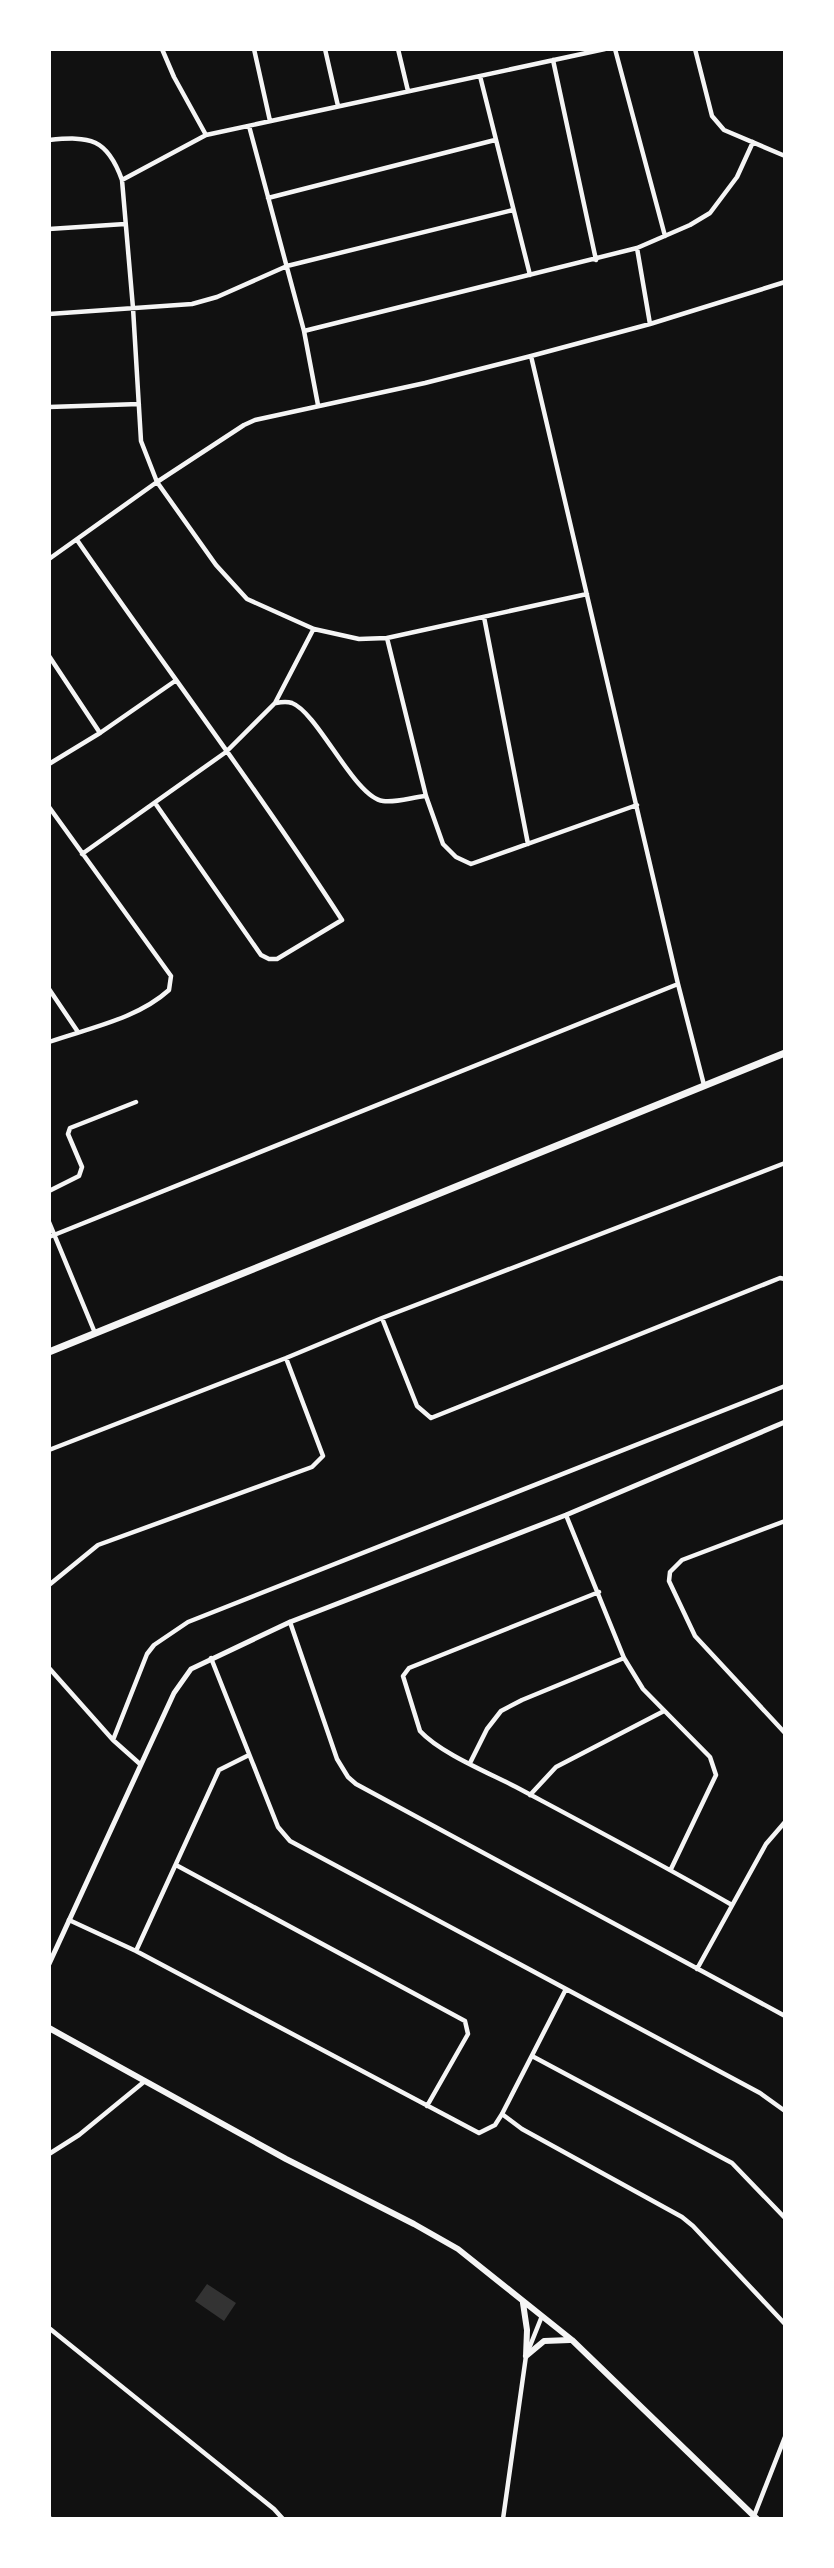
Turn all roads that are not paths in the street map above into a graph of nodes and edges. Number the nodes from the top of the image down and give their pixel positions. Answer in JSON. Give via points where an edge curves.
{"nodes":[{"id":1,"x":162,"y":49,"type":"edge"},
{"id":2,"x":254,"y":49,"type":"edge"},
{"id":3,"x":325,"y":49,"type":"edge"},
{"id":4,"x":398,"y":49,"type":"edge"},
{"id":5,"x":605,"y":49,"type":"edge"},
{"id":6,"x":615,"y":49,"type":"edge"},
{"id":7,"x":695,"y":49,"type":"edge"},
{"id":8,"x":553,"y":60,"type":"junction"},
{"id":9,"x":480,"y":76,"type":"junction"},
{"id":10,"x":408,"y":92,"type":"junction"},
{"id":11,"x":338,"y":106,"type":"junction"},
{"id":12,"x":270,"y":121,"type":"junction"},
{"id":13,"x":249,"y":126,"type":"junction"},
{"id":14,"x":206,"y":135,"type":"junction"},
{"id":15,"x":49,"y":140,"type":"edge"},
{"id":16,"x":495,"y":140,"type":"junction"},
{"id":17,"x":753,"y":142,"type":"junction"},
{"id":18,"x":785,"y":156,"type":"edge"},
{"id":19,"x":122,"y":180,"type":"junction"},
{"id":20,"x":268,"y":198,"type":"junction"},
{"id":21,"x":513,"y":210,"type":"junction"},
{"id":22,"x":125,"y":224,"type":"junction"},
{"id":23,"x":49,"y":229,"type":"edge"},
{"id":24,"x":666,"y":236,"type":"junction"},
{"id":25,"x":637,"y":248,"type":"junction"},
{"id":26,"x":596,"y":260,"type":"junction"},
{"id":27,"x":287,"y":266,"type":"junction"},
{"id":28,"x":530,"y":275,"type":"junction"},
{"id":29,"x":785,"y":282,"type":"edge"},
{"id":30,"x":133,"y":308,"type":"junction"},
{"id":31,"x":49,"y":314,"type":"edge"},
{"id":32,"x":650,"y":324,"type":"junction"},
{"id":33,"x":304,"y":331,"type":"junction"},
{"id":34,"x":531,"y":356,"type":"junction"},
{"id":35,"x":139,"y":404,"type":"junction"},
{"id":36,"x":318,"y":405,"type":"junction"},
{"id":37,"x":49,"y":407,"type":"edge"},
{"id":38,"x":157,"y":482,"type":"junction"},
{"id":39,"x":77,"y":540,"type":"junction"},
{"id":40,"x":49,"y":559,"type":"edge"},
{"id":41,"x":587,"y":594,"type":"junction"},
{"id":42,"x":484,"y":617,"type":"junction"},
{"id":43,"x":314,"y":629,"type":"junction"},
{"id":44,"x":387,"y":638,"type":"junction"},
{"id":45,"x":49,"y":656,"type":"edge"},
{"id":46,"x":175,"y":681,"type":"junction"},
{"id":47,"x":275,"y":703,"type":"junction"},
{"id":48,"x":100,"y":733,"type":"junction"},
{"id":49,"x":226,"y":752,"type":"junction"},
{"id":50,"x":49,"y":764,"type":"edge"},
{"id":51,"x":426,"y":796,"type":"junction"},
{"id":52,"x":155,"y":803,"type":"junction"},
{"id":53,"x":637,"y":805,"type":"junction"},
{"id":54,"x":49,"y":807,"type":"edge"},
{"id":55,"x":528,"y":844,"type":"junction"},
{"id":56,"x":82,"y":853,"type":"junction"},
{"id":57,"x":678,"y":984,"type":"junction"},
{"id":58,"x":49,"y":989,"type":"edge"},
{"id":59,"x":78,"y":1032,"type":"junction"},
{"id":60,"x":49,"y":1042,"type":"edge"},
{"id":61,"x":785,"y":1053,"type":"edge"},
{"id":62,"x":704,"y":1086,"type":"junction"},
{"id":63,"x":136,"y":1102,"type":"dead end"},
{"id":64,"x":785,"y":1163,"type":"edge"},
{"id":65,"x":49,"y":1191,"type":"edge"},
{"id":66,"x":49,"y":1222,"type":"edge"},
{"id":67,"x":52,"y":1236,"type":"edge"},
{"id":68,"x":785,"y":1279,"type":"edge"},
{"id":69,"x":382,"y":1318,"type":"junction"},
{"id":70,"x":94,"y":1333,"type":"junction"},
{"id":71,"x":49,"y":1352,"type":"edge"},
{"id":72,"x":286,"y":1358,"type":"junction"},
{"id":73,"x":785,"y":1386,"type":"edge"},
{"id":74,"x":785,"y":1422,"type":"edge"},
{"id":75,"x":49,"y":1450,"type":"edge"},
{"id":76,"x":566,"y":1515,"type":"junction"},
{"id":77,"x":785,"y":1521,"type":"edge"},
{"id":78,"x":49,"y":1585,"type":"edge"},
{"id":79,"x":599,"y":1592,"type":"junction"},
{"id":80,"x":290,"y":1622,"type":"junction"},
{"id":81,"x":211,"y":1658,"type":"junction"},
{"id":82,"x":624,"y":1658,"type":"junction"},
{"id":83,"x":49,"y":1668,"type":"edge"},
{"id":84,"x":664,"y":1712,"type":"junction"},
{"id":85,"x":785,"y":1733,"type":"edge"},
{"id":86,"x":113,"y":1740,"type":"junction"},
{"id":87,"x":249,"y":1755,"type":"junction"},
{"id":88,"x":470,"y":1763,"type":"junction"},
{"id":89,"x":140,"y":1764,"type":"junction"},
{"id":90,"x":530,"y":1795,"type":"junction"},
{"id":91,"x":785,"y":1822,"type":"edge"},
{"id":92,"x":176,"y":1865,"type":"junction"},
{"id":93,"x":671,"y":1869,"type":"junction"},
{"id":94,"x":732,"y":1905,"type":"junction"},
{"id":95,"x":68,"y":1920,"type":"junction"},
{"id":96,"x":136,"y":1951,"type":"junction"},
{"id":97,"x":49,"y":1964,"type":"edge"},
{"id":98,"x":696,"y":1969,"type":"junction"},
{"id":99,"x":566,"y":1989,"type":"junction"},
{"id":100,"x":785,"y":2016,"type":"edge"},
{"id":101,"x":49,"y":2028,"type":"edge"},
{"id":102,"x":532,"y":2056,"type":"junction"},
{"id":103,"x":146,"y":2080,"type":"junction"},
{"id":104,"x":427,"y":2106,"type":"junction"},
{"id":105,"x":785,"y":2111,"type":"edge"},
{"id":106,"x":502,"y":2115,"type":"junction"},
{"id":107,"x":49,"y":2154,"type":"edge"},
{"id":108,"x":785,"y":2218,"type":"edge"},
{"id":109,"x":523,"y":2301,"type":"junction"},
{"id":110,"x":542,"y":2316,"type":"junction"},
{"id":111,"x":785,"y":2324,"type":"edge"},
{"id":112,"x":49,"y":2328,"type":"edge"},
{"id":113,"x":572,"y":2340,"type":"junction"},
{"id":114,"x":526,"y":2356,"type":"junction"},
{"id":115,"x":785,"y":2437,"type":"edge"},
{"id":116,"x":755,"y":2518,"type":"edge"},
{"id":117,"x":283,"y":2519,"type":"edge"},
{"id":118,"x":503,"y":2519,"type":"edge"}],
"edges":[{"from":1,"to":14,"type":"street"},
{"from":2,"to":12,"type":"street"},
{"from":3,"to":11,"type":"street"},
{"from":4,"to":10,"type":"street"},
{"from":5,"to":8,"type":"street"},
{"from":6,"to":24,"type":"street"},
{"from":7,"to":17,"type":"street","via":[[712,116],[724,130]]},
{"from":8,"to":9,"type":"street"},
{"from":8,"to":26,"type":"street"},
{"from":9,"to":10,"type":"street"},
{"from":9,"to":16,"type":"street"},
{"from":10,"to":11,"type":"street"},
{"from":11,"to":12,"type":"street"},
{"from":12,"to":13,"type":"street"},
{"from":13,"to":14,"type":"street"},
{"from":13,"to":20,"type":"street"},
{"from":14,"to":19,"type":"street"},
{"from":15,"to":19,"type":"street","via":[[98,142],[109,152]]},
{"from":16,"to":20,"type":"street"},
{"from":16,"to":21,"type":"street"},
{"from":17,"to":18,"type":"street"},
{"from":17,"to":24,"type":"street","via":[[737,177],[710,213]]},
{"from":19,"to":22,"type":"street"},
{"from":20,"to":27,"type":"street"},
{"from":21,"to":27,"type":"street"},
{"from":21,"to":28,"type":"street"},
{"from":22,"to":23,"type":"street"},
{"from":22,"to":30,"type":"street"},
{"from":24,"to":25,"type":"street"},
{"from":25,"to":26,"type":"street"},
{"from":25,"to":32,"type":"street"},
{"from":26,"to":28,"type":"street"},
{"from":27,"to":30,"type":"street","via":[[192,304]]},
{"from":27,"to":33,"type":"street"},
{"from":28,"to":33,"type":"street"},
{"from":29,"to":32,"type":"street"},
{"from":30,"to":31,"type":"street"},
{"from":30,"to":35,"type":"street"},
{"from":32,"to":34,"type":"street"},
{"from":33,"to":36,"type":"street"},
{"from":34,"to":36,"type":"street"},
{"from":34,"to":41,"type":"street"},
{"from":35,"to":37,"type":"street"},
{"from":35,"to":38,"type":"street","via":[[141,441]]},
{"from":36,"to":38,"type":"street","via":[[244,425]]},
{"from":38,"to":39,"type":"street"},
{"from":38,"to":43,"type":"street","via":[[216,565],[247,599]]},
{"from":39,"to":40,"type":"street"},
{"from":39,"to":46,"type":"street"},
{"from":41,"to":42,"type":"street"},
{"from":41,"to":53,"type":"street"},
{"from":42,"to":44,"type":"street"},
{"from":42,"to":55,"type":"street"},
{"from":43,"to":44,"type":"street","via":[[359,639]]},
{"from":43,"to":47,"type":"street"},
{"from":44,"to":51,"type":"street"},
{"from":45,"to":48,"type":"street"},
{"from":46,"to":48,"type":"street"},
{"from":46,"to":49,"type":"street"},
{"from":47,"to":49,"type":"street"},
{"from":47,"to":51,"type":"street","via":[[285,701],[300,708],[376,799]]},
{"from":48,"to":50,"type":"street"},
{"from":49,"to":52,"type":"street"},
{"from":49,"to":52,"type":"street","via":[[342,920],[277,959],[261,955]]},
{"from":51,"to":55,"type":"street","via":[[443,844],[463,861],[471,864]]},
{"from":52,"to":56,"type":"street"},
{"from":53,"to":55,"type":"street"},
{"from":53,"to":57,"type":"street"},
{"from":54,"to":56,"type":"street"},
{"from":56,"to":59,"type":"street","via":[[171,976],[169,990],[158,1000]]},
{"from":57,"to":62,"type":"street"},
{"from":57,"to":67,"type":"street"},
{"from":58,"to":59,"type":"street"},
{"from":59,"to":60,"type":"street"},
{"from":61,"to":62,"type":"highway"},
{"from":62,"to":70,"type":"highway"},
{"from":63,"to":65,"type":"street","via":[[70,1128],[68,1134],[82,1167],[79,1176]]},
{"from":64,"to":69,"type":"street"},
{"from":66,"to":67,"type":"street"},
{"from":67,"to":70,"type":"street"},
{"from":68,"to":69,"type":"street","via":[[431,1418],[417,1406]]},
{"from":69,"to":72,"type":"street"},
{"from":70,"to":71,"type":"highway"},
{"from":72,"to":75,"type":"street"},
{"from":72,"to":78,"type":"street","via":[[323,1456],[312,1467],[98,1545]]},
{"from":73,"to":86,"type":"street","via":[[188,1622],[147,1654]]},
{"from":74,"to":76,"type":"street"},
{"from":76,"to":79,"type":"street"},
{"from":76,"to":80,"type":"street"},
{"from":77,"to":85,"type":"street","via":[[682,1560],[669,1581],[695,1636]]},
{"from":79,"to":82,"type":"street"},
{"from":79,"to":88,"type":"street","via":[[405,1672],[420,1731]]},
{"from":80,"to":81,"type":"street"},
{"from":80,"to":98,"type":"street","via":[[338,1759],[356,1784]]},
{"from":81,"to":87,"type":"street"},
{"from":81,"to":89,"type":"street","via":[[181,1680]]},
{"from":82,"to":84,"type":"street"},
{"from":82,"to":88,"type":"street","via":[[501,1711]]},
{"from":83,"to":86,"type":"street"},
{"from":84,"to":90,"type":"street","via":[[556,1767]]},
{"from":84,"to":93,"type":"street","via":[[710,1757],[716,1775]]},
{"from":86,"to":89,"type":"street"},
{"from":87,"to":92,"type":"street","via":[[219,1770]]},
{"from":87,"to":99,"type":"street","via":[[278,1827],[290,1841]]},
{"from":88,"to":90,"type":"street"},
{"from":89,"to":95,"type":"street"},
{"from":90,"to":93,"type":"street"},
{"from":91,"to":94,"type":"street","via":[[766,1844]]},
{"from":92,"to":96,"type":"street"},
{"from":92,"to":104,"type":"street","via":[[465,2021],[468,2034]]},
{"from":93,"to":94,"type":"street"},
{"from":94,"to":98,"type":"street"},
{"from":95,"to":96,"type":"street"},
{"from":95,"to":97,"type":"street"},
{"from":96,"to":104,"type":"street"},
{"from":98,"to":100,"type":"street"},
{"from":99,"to":102,"type":"street"},
{"from":99,"to":105,"type":"street","via":[[760,2092]]},
{"from":101,"to":103,"type":"main road"},
{"from":102,"to":106,"type":"street"},
{"from":102,"to":108,"type":"street","via":[[732,2163]]},
{"from":103,"to":107,"type":"street"},
{"from":103,"to":109,"type":"main road","via":[[286,2160],[458,2249]]},
{"from":104,"to":106,"type":"street","via":[[479,2133]]},
{"from":106,"to":111,"type":"street","via":[[682,2217]]},
{"from":109,"to":110,"type":"main road"},
{"from":109,"to":114,"type":"main road"},
{"from":110,"to":113,"type":"main road"},
{"from":110,"to":114,"type":"street"},
{"from":112,"to":117,"type":"street"},
{"from":113,"to":114,"type":"main road","via":[[544,2342]]},
{"from":113,"to":116,"type":"main road"},
{"from":114,"to":118,"type":"street"},
{"from":115,"to":116,"type":"street"}]}
